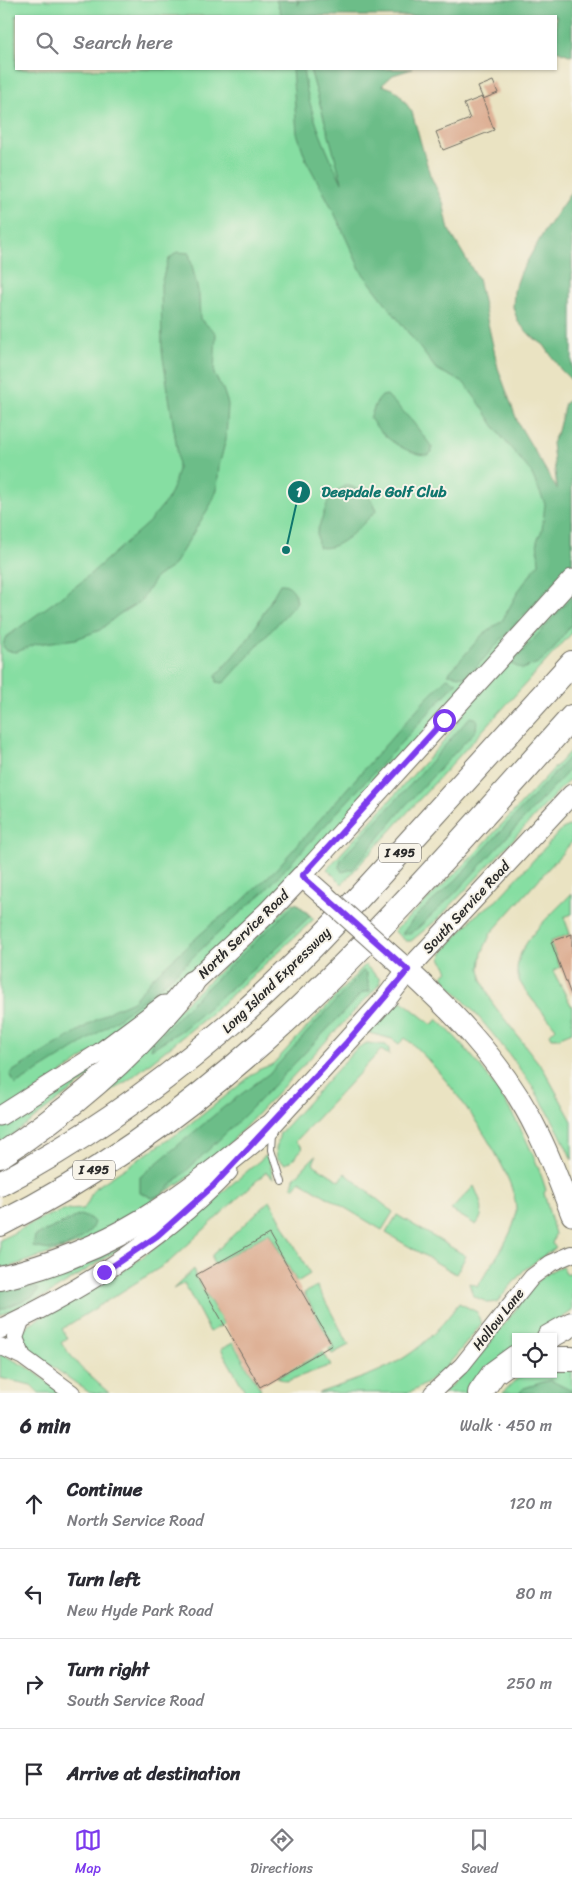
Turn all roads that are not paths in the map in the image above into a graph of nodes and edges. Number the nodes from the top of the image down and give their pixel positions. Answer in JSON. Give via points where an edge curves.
{"nodes":[{"id":1,"x":572,"y":579,"type":"edge"},
{"id":2,"x":572,"y":663,"type":"edge"},
{"id":3,"x":572,"y":716,"type":"edge"},
{"id":4,"x":564,"y":730,"type":"edge"},
{"id":5,"x":572,"y":794,"type":"edge"},
{"id":6,"x":302,"y":876,"type":"junction"},
{"id":7,"x":408,"y":970,"type":"junction"},
{"id":8,"x":192,"y":983,"type":"junction"},
{"id":9,"x":0,"y":1116,"type":"edge"},
{"id":10,"x":271,"y":1125,"type":"junction"},
{"id":11,"x":0,"y":1156,"type":"edge"},
{"id":12,"x":282,"y":1182,"type":"dead end"},
{"id":13,"x":0,"y":1184,"type":"edge"},
{"id":14,"x":572,"y":1215,"type":"edge"},
{"id":15,"x":0,"y":1224,"type":"edge"},
{"id":16,"x":572,"y":1254,"type":"edge"},
{"id":17,"x":0,"y":1278,"type":"edge"},
{"id":18,"x":22,"y":1318,"type":"junction"},
{"id":19,"x":0,"y":1329,"type":"edge"},
{"id":20,"x":0,"y":1346,"type":"edge"},
{"id":21,"x":23,"y":1357,"type":"junction"},
{"id":22,"x":557,"y":1359,"type":"edge"},
{"id":23,"x":572,"y":1359,"type":"edge"},
{"id":24,"x":512,"y":1360,"type":"edge"},
{"id":25,"x":512,"y":1377,"type":"edge"},
{"id":26,"x":72,"y":1393,"type":"edge"},
{"id":27,"x":432,"y":1393,"type":"edge"},
{"id":28,"x":480,"y":1393,"type":"edge"},
{"id":29,"x":496,"y":1393,"type":"edge"}],
"edges":[{"from":1,"to":6,"type":"main road","name":"North Service Road"},
{"from":2,"to":13,"type":"highway","name":"Long Island Expressway","number":"I 495","via":[[342,916],[251,1006],[185,1062],[117,1113]]},
{"from":3,"to":4,"type":"highway","number":"I 495"},
{"from":4,"to":15,"type":"highway","number":"I 495","via":[[339,971],[247,1056],[180,1110],[112,1158]]},
{"from":5,"to":7,"type":"main road","name":"South Service Road"},
{"from":6,"to":7,"type":"main road","bridge":true},
{"from":6,"to":8,"type":"main road","name":"North Service Road"},
{"from":7,"to":10,"type":"main road","name":"South Service Road","via":[[385,1000]]},
{"from":7,"to":14,"type":"main road","via":[[460,1020],[519,1101],[537,1130]]},
{"from":8,"to":9,"type":"main road","name":"North Service Road","via":[[101,1052]]},
{"from":8,"to":11,"type":"highway","via":[[164,1019],[110,1072],[54,1119]]},
{"from":10,"to":12,"type":"lane","via":[[272,1150]]},
{"from":10,"to":17,"type":"highway","via":[[182,1196],[134,1228],[76,1256]]},
{"from":10,"to":18,"type":"main road","name":"South Service Road","via":[[213,1186],[157,1236],[104,1272]]},
{"from":16,"to":27,"type":"street","name":"Hollow Lane","via":[[551,1263],[532,1277],[462,1365]]},
{"from":18,"to":19,"type":"main road","name":"South Service Road"},
{"from":18,"to":21,"type":"street","via":[[15,1338]]},
{"from":20,"to":21,"type":"street"},
{"from":21,"to":26,"type":"street"},
{"from":22,"to":23,"type":"highway"},
{"from":24,"to":28,"type":"highway","via":[[494,1373]]},
{"from":25,"to":29,"type":"highway"}]}
